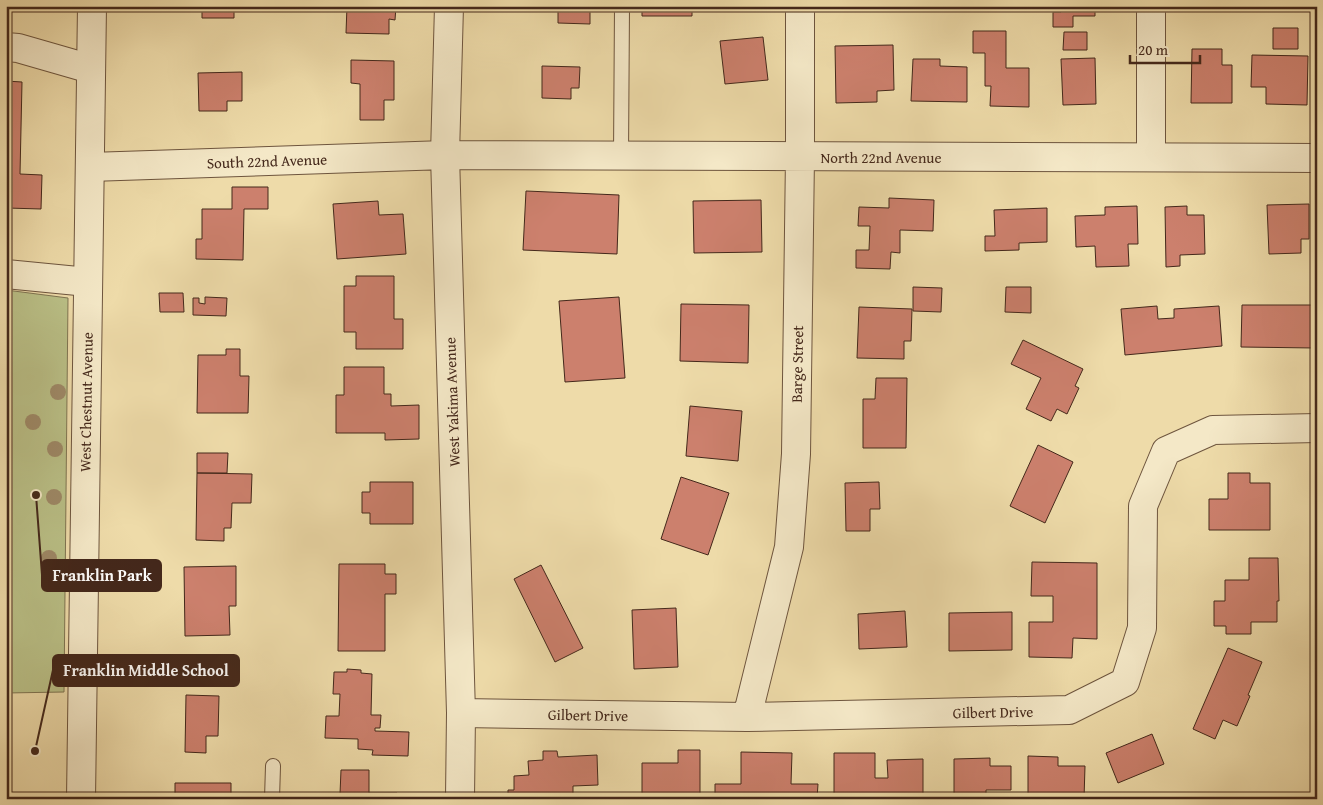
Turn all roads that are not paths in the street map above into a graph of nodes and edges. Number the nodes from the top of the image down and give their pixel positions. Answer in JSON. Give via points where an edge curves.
{"nodes":[{"id":1,"x":92,"y":6,"type":"edge"},
{"id":2,"x":449,"y":6,"type":"edge"},
{"id":3,"x":622,"y":6,"type":"edge"},
{"id":4,"x":800,"y":6,"type":"edge"},
{"id":5,"x":1151,"y":6,"type":"edge"},
{"id":6,"x":6,"y":47,"type":"edge"},
{"id":7,"x":91,"y":69,"type":"junction"},
{"id":8,"x":445,"y":155,"type":"junction"},
{"id":9,"x":621,"y":156,"type":"junction"},
{"id":10,"x":800,"y":156,"type":"junction"},
{"id":11,"x":1151,"y":158,"type":"junction"},
{"id":12,"x":1317,"y":158,"type":"edge"},
{"id":13,"x":90,"y":167,"type":"junction"},
{"id":14,"x":6,"y":274,"type":"edge"},
{"id":15,"x":88,"y":282,"type":"junction"},
{"id":16,"x":1317,"y":428,"type":"edge"},
{"id":17,"x":461,"y":713,"type":"junction"},
{"id":18,"x":747,"y":717,"type":"junction"},
{"id":19,"x":273,"y":766,"type":"dead end"},
{"id":20,"x":81,"y":799,"type":"edge"},
{"id":21,"x":272,"y":799,"type":"edge"},
{"id":22,"x":460,"y":799,"type":"edge"}],
"edges":[{"from":1,"to":7,"type":"street","name":"West Chestnut Avenue"},
{"from":2,"to":8,"type":"street","name":"West Yakima Avenue"},
{"from":3,"to":9,"type":"lane"},
{"from":4,"to":10,"type":"street","name":"Barge Street"},
{"from":5,"to":11,"type":"street"},
{"from":6,"to":7,"type":"street"},
{"from":7,"to":13,"type":"street","name":"West Chestnut Avenue"},
{"from":8,"to":9,"type":"street","name":"North 22nd Avenue"},
{"from":8,"to":13,"type":"street","name":"South 22nd Avenue"},
{"from":8,"to":17,"type":"street","name":"West Yakima Avenue"},
{"from":9,"to":10,"type":"street","name":"North 22nd Avenue"},
{"from":10,"to":11,"type":"street","name":"North 22nd Avenue"},
{"from":10,"to":18,"type":"street","name":"Barge Street","via":[[796,454],[789,547]]},
{"from":11,"to":12,"type":"street","name":"North 22nd Avenue"},
{"from":13,"to":15,"type":"street","name":"West Chestnut Avenue"},
{"from":14,"to":15,"type":"street"},
{"from":15,"to":20,"type":"street","name":"West Chestnut Avenue"},
{"from":16,"to":18,"type":"street","name":"Gilbert Drive","via":[[1213,430],[1166,451],[1143,506],[1142,628],[1125,682],[1069,710]]},
{"from":17,"to":18,"type":"street","name":"Gilbert Drive"},
{"from":17,"to":22,"type":"street","name":"West Yakima Avenue"},
{"from":19,"to":21,"type":"lane"}]}
